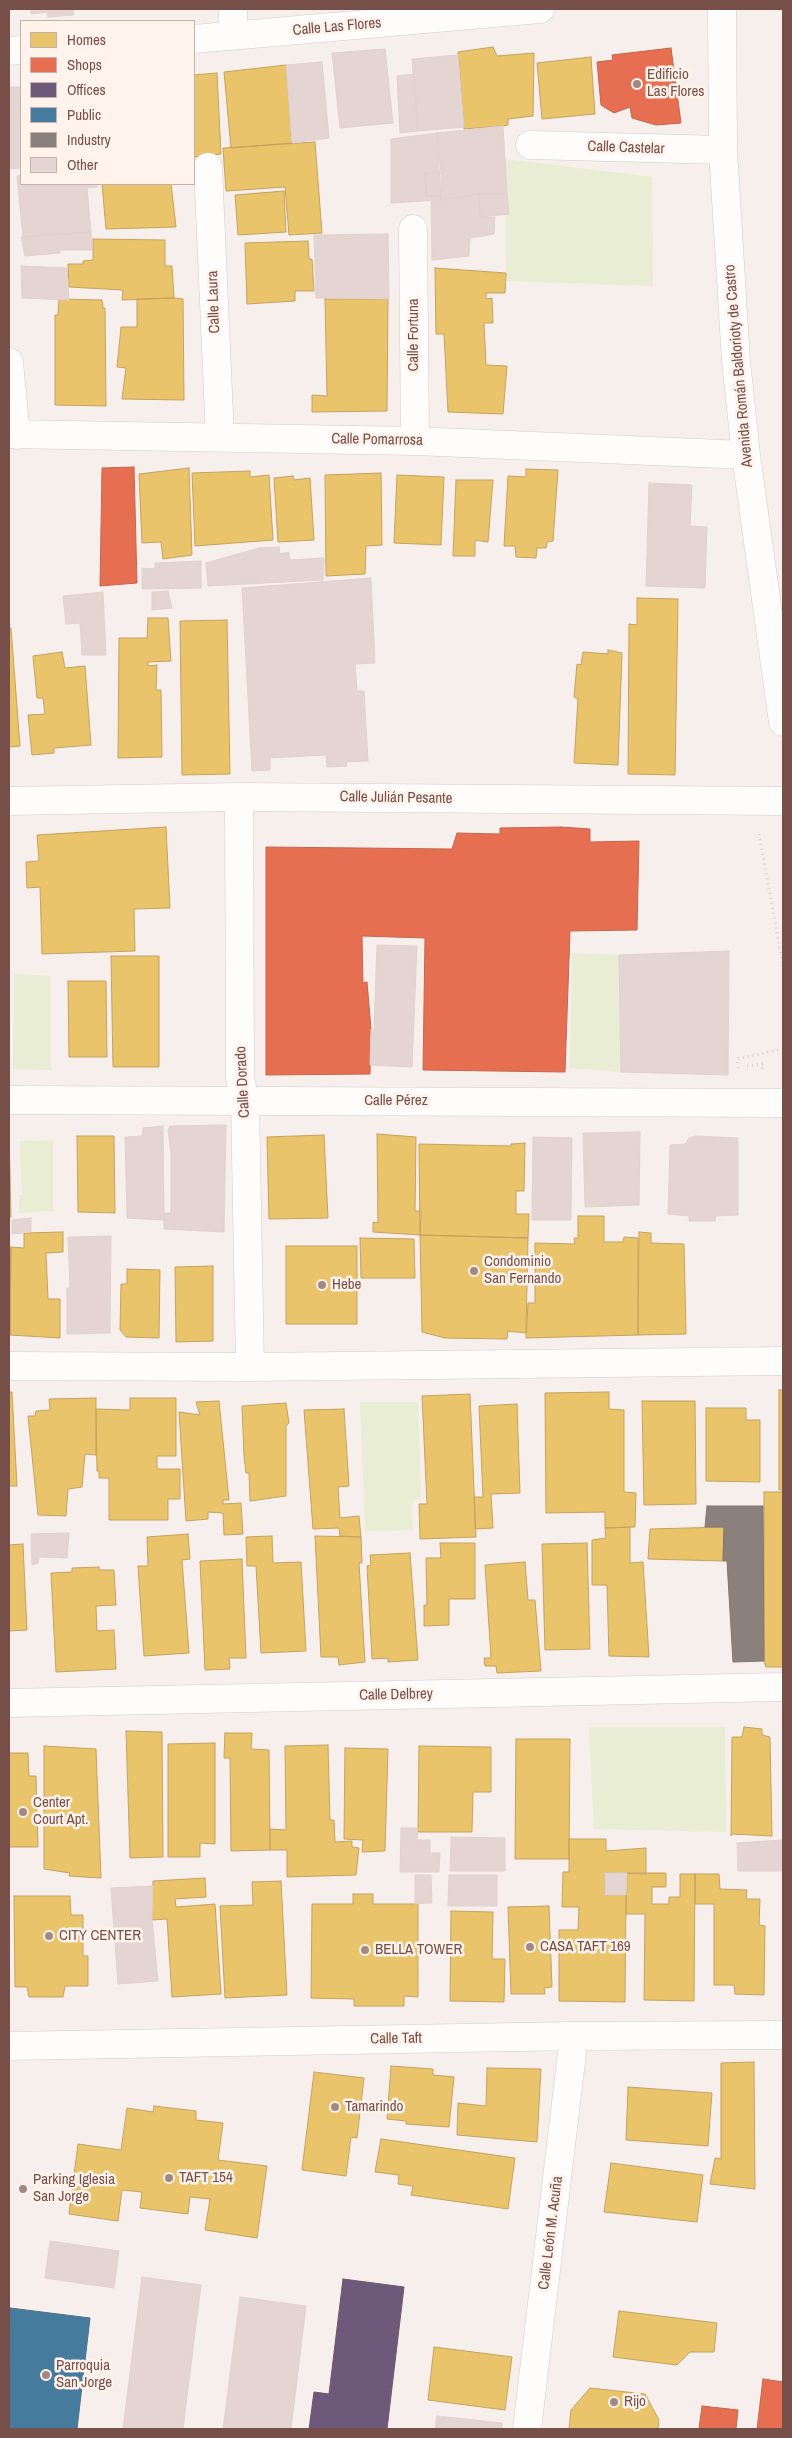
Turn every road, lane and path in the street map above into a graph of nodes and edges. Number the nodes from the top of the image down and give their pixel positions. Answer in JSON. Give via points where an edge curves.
{"nodes":[{"id":1,"x":234,"y":9,"type":"edge"},
{"id":2,"x":540,"y":9,"type":"edge"},
{"id":3,"x":722,"y":9,"type":"edge"},
{"id":4,"x":233,"y":36,"type":"junction"},
{"id":5,"x":195,"y":39,"type":"edge"},
{"id":6,"x":530,"y":145,"type":"dead end"},
{"id":7,"x":723,"y":150,"type":"junction"},
{"id":8,"x":208,"y":167,"type":"dead end"},
{"id":9,"x":413,"y":229,"type":"dead end"},
{"id":10,"x":9,"y":362,"type":"edge"},
{"id":11,"x":12,"y":435,"type":"edge"},
{"id":12,"x":220,"y":438,"type":"junction"},
{"id":13,"x":415,"y":441,"type":"junction"},
{"id":14,"x":746,"y":455,"type":"junction"},
{"id":15,"x":783,"y":722,"type":"edge"},
{"id":16,"x":240,"y":797,"type":"junction"},
{"id":17,"x":783,"y":800,"type":"edge"},
{"id":18,"x":9,"y":801,"type":"edge"},
{"id":19,"x":762,"y":848,"type":"dead end"},
{"id":20,"x":783,"y":966,"type":"edge"},
{"id":21,"x":783,"y":1049,"type":"edge"},
{"id":22,"x":763,"y":1064,"type":"dead end"},
{"id":23,"x":9,"y":1100,"type":"edge"},
{"id":24,"x":244,"y":1101,"type":"junction"},
{"id":25,"x":783,"y":1103,"type":"edge"},
{"id":26,"x":783,"y":1361,"type":"edge"},
{"id":27,"x":9,"y":1366,"type":"edge"},
{"id":28,"x":250,"y":1367,"type":"junction"},
{"id":29,"x":783,"y":1687,"type":"edge"},
{"id":30,"x":9,"y":1703,"type":"edge"},
{"id":31,"x":783,"y":2035,"type":"edge"},
{"id":32,"x":574,"y":2036,"type":"junction"},
{"id":33,"x":9,"y":2046,"type":"edge"},
{"id":34,"x":527,"y":2429,"type":"edge"}],
"edges":[{"from":1,"to":4,"type":"street"},
{"from":2,"to":4,"type":"street","name":"Calle Las Flores"},
{"from":3,"to":7,"type":"street","name":"Avenida Román Baldorioty de Castro"},
{"from":4,"to":5,"type":"street","name":"Calle Las Flores"},
{"from":6,"to":7,"type":"street","name":"Calle Castelar"},
{"from":7,"to":14,"type":"street","name":"Avenida Román Baldorioty de Castro","via":[[736,361]]},
{"from":8,"to":12,"type":"street","name":"Calle Laura"},
{"from":9,"to":13,"type":"street","name":"Calle Fortuna"},
{"from":10,"to":11,"type":"street"},
{"from":11,"to":12,"type":"street","name":"Calle Pomarrosa"},
{"from":12,"to":13,"type":"street","name":"Calle Pomarrosa"},
{"from":13,"to":14,"type":"street","name":"Calle Pomarrosa"},
{"from":14,"to":15,"type":"street","name":"Avenida Román Baldorioty de Castro"},
{"from":16,"to":17,"type":"street","name":"Calle Julián Pesante"},
{"from":16,"to":18,"type":"street","name":"Calle Julián Pesante"},
{"from":16,"to":24,"type":"street","name":"Calle Dorado","via":[[240,1078]]},
{"from":19,"to":20,"type":"path"},
{"from":21,"to":22,"type":"path","via":[[736,1059],[738,1068]]},
{"from":23,"to":24,"type":"street","name":"Calle Pérez"},
{"from":24,"to":25,"type":"street","name":"Calle Pérez"},
{"from":24,"to":28,"type":"street","name":"Calle Dorado"},
{"from":26,"to":28,"type":"street"},
{"from":27,"to":28,"type":"street"},
{"from":29,"to":30,"type":"street","name":"Calle Delbrey"},
{"from":31,"to":32,"type":"street","name":"Calle Taft"},
{"from":32,"to":33,"type":"street","name":"Calle Taft"},
{"from":32,"to":34,"type":"street","name":"Calle León M. Acuña"}]}
